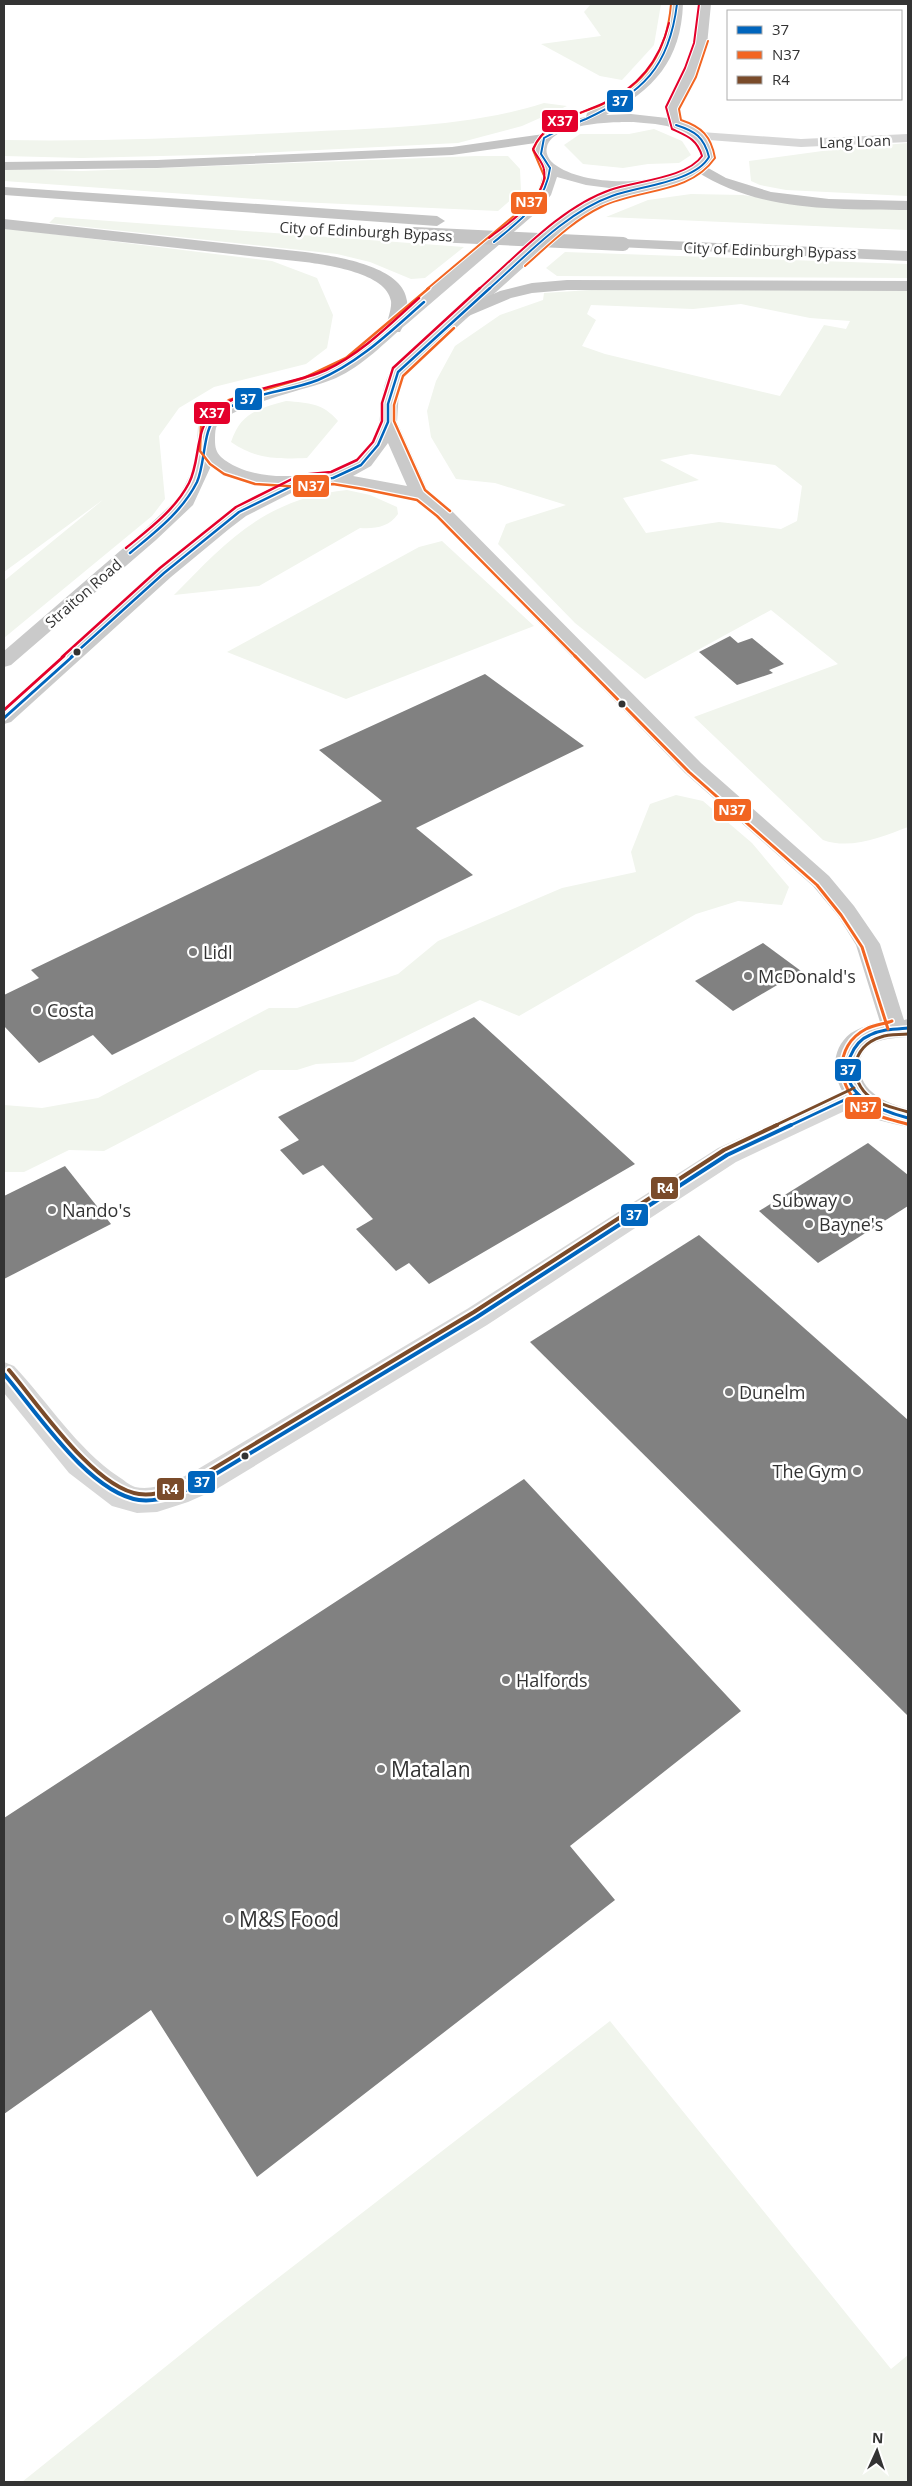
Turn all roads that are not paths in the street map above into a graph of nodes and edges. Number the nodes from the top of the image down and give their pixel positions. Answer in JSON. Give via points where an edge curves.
{"nodes":[{"id":1,"x":677,"y":4,"type":"edge"},
{"id":2,"x":705,"y":4,"type":"edge"},
{"id":3,"x":574,"y":124,"type":"junction"},
{"id":4,"x":676,"y":125,"type":"junction"},
{"id":5,"x":701,"y":136,"type":"junction"},
{"id":6,"x":544,"y":138,"type":"junction"},
{"id":7,"x":908,"y":138,"type":"edge"},
{"id":8,"x":801,"y":143,"type":"junction"},
{"id":9,"x":704,"y":164,"type":"junction"},
{"id":10,"x":4,"y":166,"type":"edge"},
{"id":11,"x":550,"y":168,"type":"junction"},
{"id":12,"x":647,"y":185,"type":"junction"},
{"id":13,"x":4,"y":191,"type":"edge"},
{"id":14,"x":4,"y":206,"type":"edge"},
{"id":15,"x":908,"y":206,"type":"edge"},
{"id":16,"x":39,"y":209,"type":"dead end"},
{"id":17,"x":4,"y":224,"type":"edge"},
{"id":18,"x":364,"y":231,"type":"dead end"},
{"id":19,"x":898,"y":240,"type":"dead end"},
{"id":20,"x":908,"y":256,"type":"edge"},
{"id":21,"x":908,"y":286,"type":"edge"},
{"id":22,"x":459,"y":315,"type":"junction"},
{"id":23,"x":394,"y":328,"type":"junction"},
{"id":24,"x":388,"y":422,"type":"junction"},
{"id":25,"x":206,"y":448,"type":"junction"},
{"id":26,"x":333,"y":478,"type":"junction"},
{"id":27,"x":302,"y":481,"type":"junction"},
{"id":28,"x":420,"y":494,"type":"junction"},
{"id":29,"x":4,"y":661,"type":"edge"},
{"id":30,"x":4,"y":718,"type":"edge"},
{"id":31,"x":901,"y":1028,"type":"edge"},
{"id":32,"x":857,"y":1094,"type":"junction"},
{"id":33,"x":908,"y":1118,"type":"edge"},
{"id":34,"x":4,"y":1374,"type":"edge"}],
"edges":[{"from":1,"to":3,"type":"main road","via":[[669,48],[656,73],[620,101]]},
{"from":2,"to":4,"type":"main road","via":[[702,44],[672,108]]},
{"from":3,"to":4,"type":"main road","via":[[620,118]]},
{"from":3,"to":6,"type":"main road"},
{"from":4,"to":5,"type":"main road"},
{"from":5,"to":8,"type":"street","name":"Lang Loan"},
{"from":5,"to":9,"type":"main road","via":[[707,144]]},
{"from":6,"to":10,"type":"highway","via":[[452,151],[156,164]]},
{"from":6,"to":11,"type":"main road","via":[[540,154]]},
{"from":7,"to":8,"type":"street","name":"Lang Loan"},
{"from":8,"to":9,"type":"street","name":"Lang Loan","via":[[736,152]]},
{"from":9,"to":12,"type":"main road","via":[[675,179]]},
{"from":9,"to":15,"type":"highway","via":[[723,183],[754,194]]},
{"from":11,"to":12,"type":"main road","via":[[591,182]]},
{"from":11,"to":23,"type":"main road","name":"Straiton Road","via":[[549,187],[537,204]]},
{"from":12,"to":22,"type":"main road","via":[[611,196],[574,216]]},
{"from":13,"to":19,"type":"highway","name":"City of Edinburgh Bypass","via":[[436,221]]},
{"from":14,"to":16,"type":"highway"},
{"from":17,"to":23,"type":"highway","via":[[350,264],[370,272],[394,290],[400,300]]},
{"from":18,"to":20,"type":"highway","name":"City of Edinburgh Bypass","bridge":true},
{"from":21,"to":22,"type":"highway","via":[[567,284],[506,294]]},
{"from":22,"to":24,"type":"main road","via":[[398,372],[388,404]]},
{"from":23,"to":25,"type":"main road","name":"Straiton Road","via":[[331,374],[231,406],[207,427]]},
{"from":24,"to":26,"type":"main road","via":[[378,445],[361,466]]},
{"from":24,"to":28,"type":"main road"},
{"from":25,"to":27,"type":"main road","via":[[214,460],[241,474],[271,481]]},
{"from":25,"to":29,"type":"main road","name":"Straiton Road","via":[[195,487],[173,515]]},
{"from":26,"to":27,"type":"main road"},
{"from":26,"to":28,"type":"main road"},
{"from":27,"to":30,"type":"main road","via":[[239,512],[222,525],[164,572]]},
{"from":28,"to":31,"type":"main road","via":[[446,516],[693,768],[821,881],[868,944]]},
{"from":31,"to":32,"type":"main road","via":[[875,1031],[849,1050],[845,1064],[848,1079]]},
{"from":32,"to":33,"type":"main road","via":[[884,1112]]},
{"from":32,"to":34,"type":"street","via":[[727,1155],[477,1317],[184,1491],[156,1500],[127,1498],[102,1483],[80,1466]]}]}
